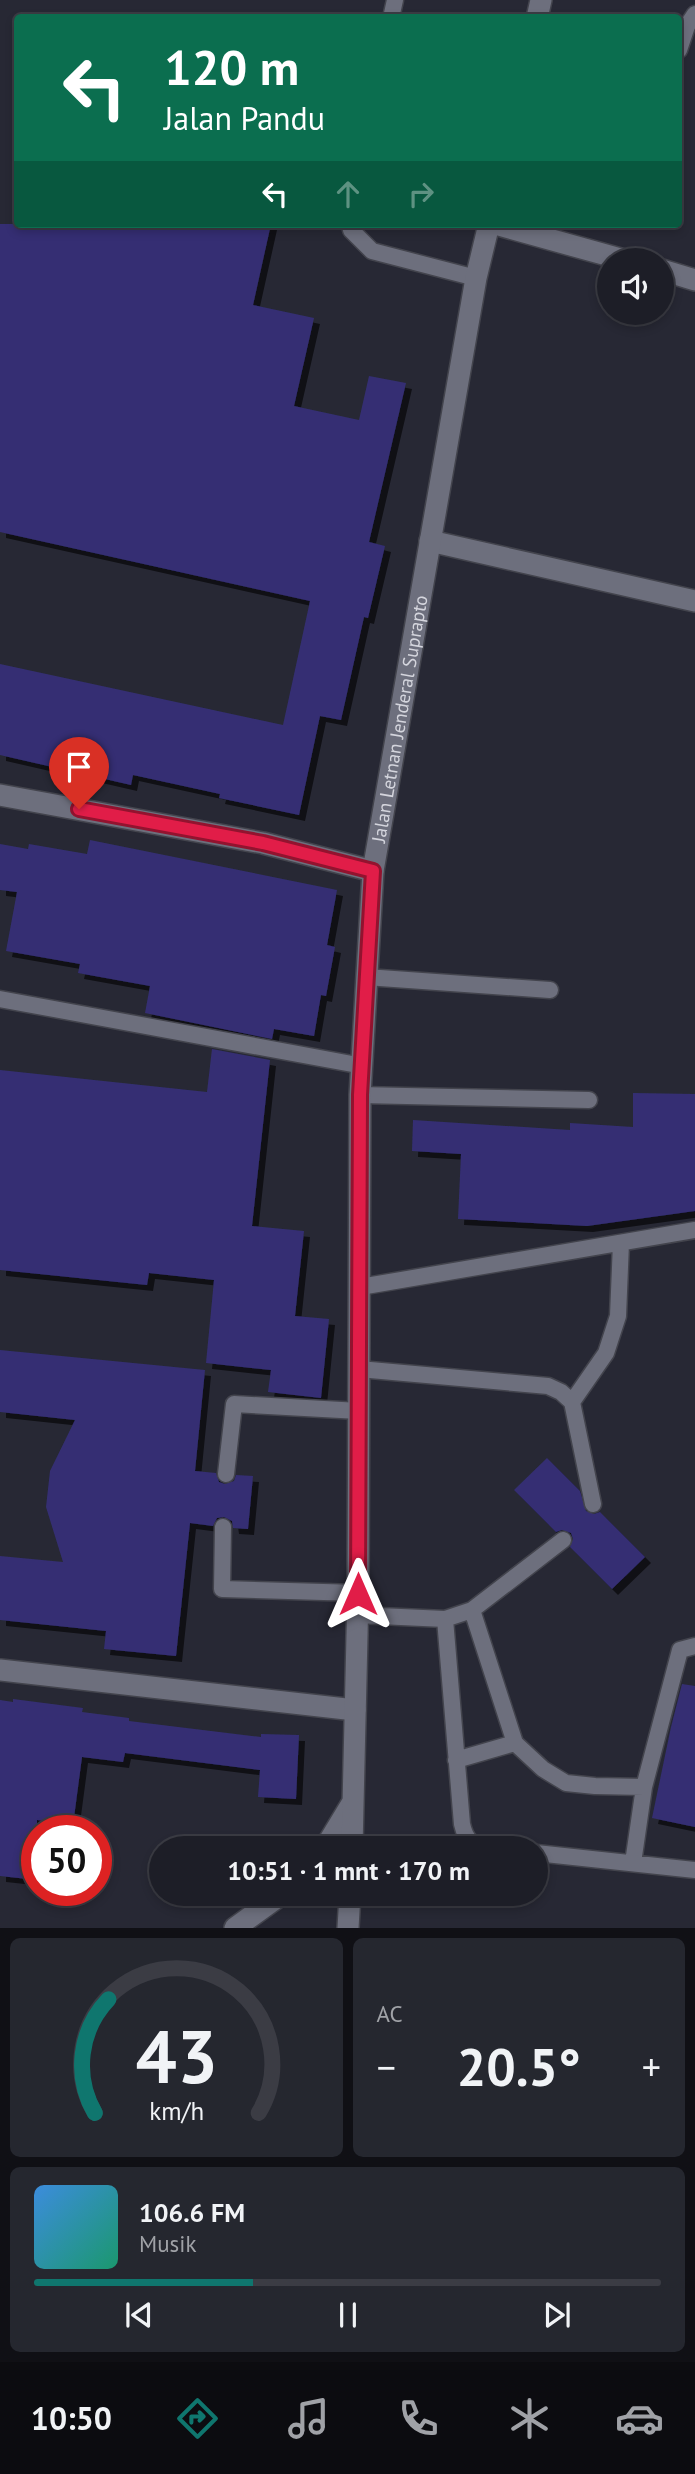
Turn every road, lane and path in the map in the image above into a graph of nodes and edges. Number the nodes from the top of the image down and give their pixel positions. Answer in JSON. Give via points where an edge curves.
{"nodes":[{"id":1,"x":695,"y":14,"type":"edge"},
{"id":2,"x":682,"y":41,"type":"edge"},
{"id":3,"x":351,"y":228,"type":"edge"},
{"id":4,"x":488,"y":228,"type":"edge"},
{"id":5,"x":509,"y":228,"type":"edge"},
{"id":6,"x":597,"y":252,"type":"edge"},
{"id":7,"x":674,"y":273,"type":"edge"},
{"id":8,"x":477,"y":278,"type":"junction"},
{"id":9,"x":695,"y":279,"type":"edge"},
{"id":10,"x":430,"y":541,"type":"junction"},
{"id":11,"x":695,"y":601,"type":"edge"},
{"id":12,"x":0,"y":795,"type":"edge"},
{"id":13,"x":373,"y":871,"type":"junction"},
{"id":14,"x":366,"y":977,"type":"junction"},
{"id":15,"x":550,"y":990,"type":"dead end"},
{"id":16,"x":0,"y":999,"type":"edge"},
{"id":17,"x":363,"y":1066,"type":"junction"},
{"id":18,"x":360,"y":1095,"type":"junction"},
{"id":19,"x":589,"y":1100,"type":"dead end"},
{"id":20,"x":695,"y":1230,"type":"edge"},
{"id":21,"x":621,"y":1243,"type":"junction"},
{"id":22,"x":360,"y":1287,"type":"junction"},
{"id":23,"x":359,"y":1369,"type":"junction"},
{"id":24,"x":572,"y":1402,"type":"junction"},
{"id":25,"x":359,"y":1411,"type":"junction"},
{"id":26,"x":226,"y":1474,"type":"dead end"},
{"id":27,"x":593,"y":1504,"type":"dead end"},
{"id":28,"x":223,"y":1527,"type":"dead end"},
{"id":29,"x":563,"y":1540,"type":"dead end"},
{"id":30,"x":357,"y":1604,"type":"junction"},
{"id":31,"x":472,"y":1610,"type":"junction"},
{"id":32,"x":445,"y":1619,"type":"junction"},
{"id":33,"x":695,"y":1646,"type":"edge"},
{"id":34,"x":0,"y":1670,"type":"edge"},
{"id":35,"x":355,"y":1710,"type":"junction"},
{"id":36,"x":514,"y":1744,"type":"junction"},
{"id":37,"x":456,"y":1760,"type":"junction"},
{"id":38,"x":644,"y":1787,"type":"junction"},
{"id":39,"x":353,"y":1801,"type":"junction"},
{"id":40,"x":332,"y":1836,"type":"edge"},
{"id":41,"x":352,"y":1836,"type":"edge"},
{"id":42,"x":465,"y":1836,"type":"edge"},
{"id":43,"x":548,"y":1854,"type":"edge"},
{"id":44,"x":632,"y":1863,"type":"junction"},
{"id":45,"x":695,"y":1870,"type":"edge"},
{"id":46,"x":265,"y":1906,"type":"edge"},
{"id":47,"x":349,"y":1906,"type":"edge"},
{"id":48,"x":235,"y":1928,"type":"edge"},
{"id":49,"x":348,"y":1928,"type":"edge"}],
"edges":[{"from":1,"to":2,"type":"lane"},
{"from":3,"to":8,"type":"lane","via":[[372,251]]},
{"from":4,"to":8,"type":"main road","name":"Jalan Letnan Jenderal Suprapto"},
{"from":5,"to":6,"type":"main road"},
{"from":7,"to":9,"type":"main road"},
{"from":8,"to":10,"type":"main road","name":"Jalan Letnan Jenderal Suprapto"},
{"from":10,"to":11,"type":"main road"},
{"from":10,"to":13,"type":"main road","name":"Jalan Letnan Jenderal Suprapto"},
{"from":12,"to":13,"type":"main road","via":[[263,843]]},
{"from":13,"to":14,"type":"main road","name":"Jalan Letnan Jenderal Suprapto"},
{"from":14,"to":15,"type":"lane"},
{"from":14,"to":17,"type":"main road","name":"Jalan Letnan Jenderal Suprapto"},
{"from":16,"to":17,"type":"lane"},
{"from":17,"to":18,"type":"main road","name":"Jalan Letnan Jenderal Suprapto"},
{"from":18,"to":19,"type":"lane"},
{"from":18,"to":22,"type":"main road","name":"Jalan Letnan Jenderal Suprapto"},
{"from":20,"to":21,"type":"lane"},
{"from":21,"to":22,"type":"lane"},
{"from":21,"to":24,"type":"lane","via":[[618,1316],[606,1353]]},
{"from":22,"to":23,"type":"main road","name":"Jalan Letnan Jenderal Suprapto"},
{"from":23,"to":24,"type":"lane","via":[[548,1386]]},
{"from":23,"to":25,"type":"main road","name":"Jalan Letnan Jenderal Suprapto"},
{"from":24,"to":27,"type":"lane"},
{"from":25,"to":26,"type":"lane","via":[[234,1404]]},
{"from":25,"to":30,"type":"main road","name":"Jalan Letnan Jenderal Suprapto"},
{"from":28,"to":30,"type":"lane","via":[[222,1588]]},
{"from":29,"to":31,"type":"lane"},
{"from":30,"to":32,"type":"lane"},
{"from":30,"to":35,"type":"main road","name":"Jalan Letnan Jenderal Suprapto"},
{"from":31,"to":32,"type":"lane"},
{"from":31,"to":36,"type":"lane"},
{"from":32,"to":37,"type":"lane"},
{"from":33,"to":38,"type":"lane","via":[[680,1650]]},
{"from":34,"to":35,"type":"main road"},
{"from":35,"to":39,"type":"main road","name":"Jalan Letnan Jenderal Suprapto"},
{"from":36,"to":37,"type":"lane"},
{"from":36,"to":38,"type":"lane","via":[[566,1783]]},
{"from":37,"to":42,"type":"lane"},
{"from":38,"to":44,"type":"lane"},
{"from":39,"to":40,"type":"main road"},
{"from":39,"to":41,"type":"main road","name":"Jalan Letnan Jenderal Suprapto"},
{"from":43,"to":44,"type":"lane"},
{"from":44,"to":45,"type":"lane"},
{"from":46,"to":48,"type":"main road"},
{"from":47,"to":49,"type":"main road"}]}
